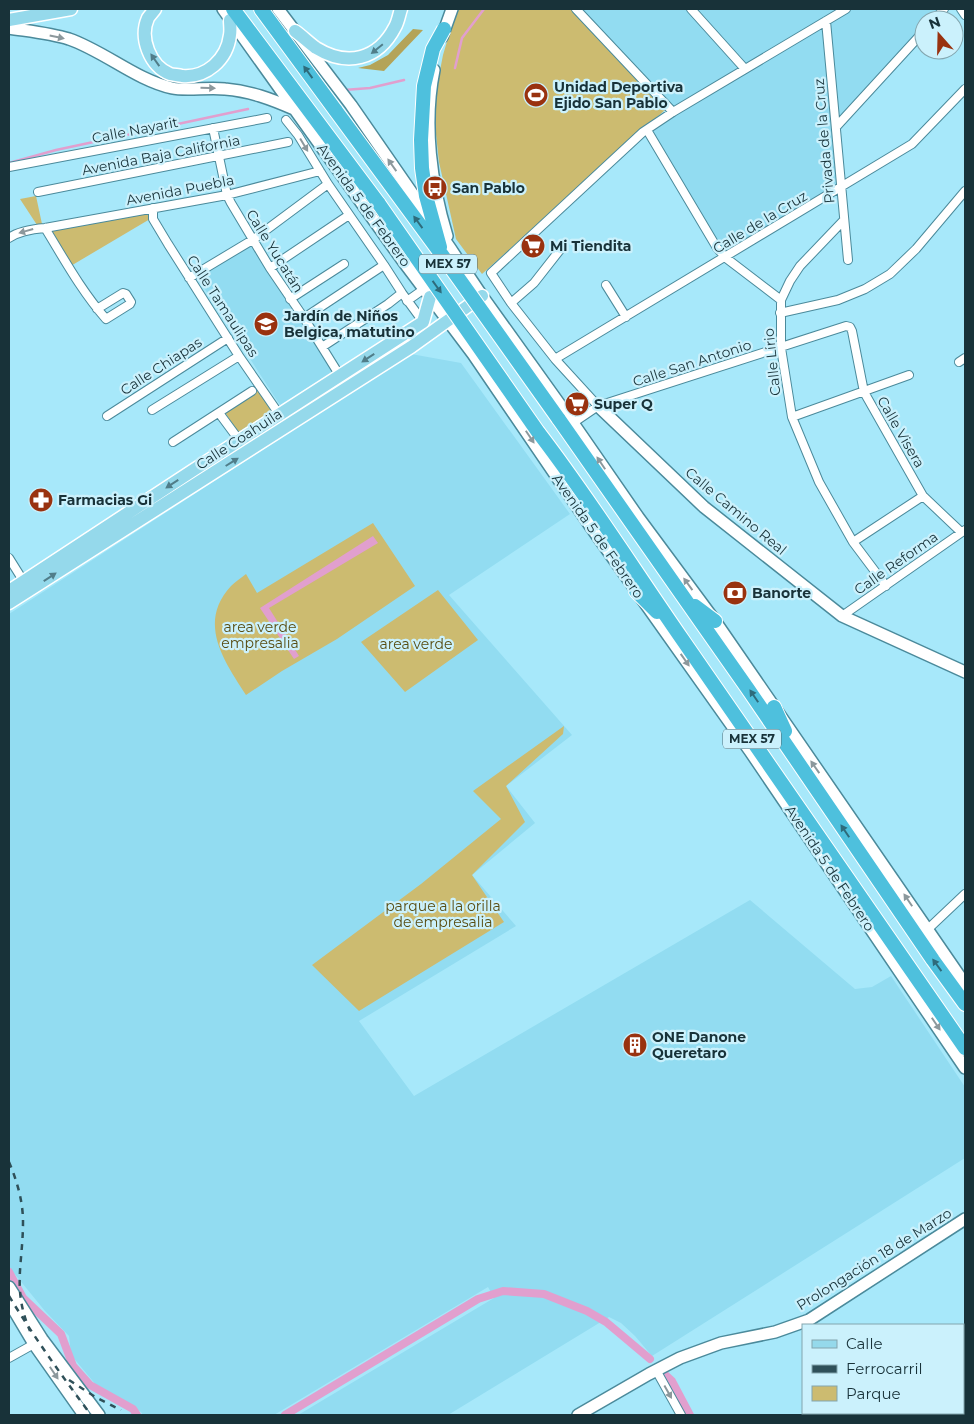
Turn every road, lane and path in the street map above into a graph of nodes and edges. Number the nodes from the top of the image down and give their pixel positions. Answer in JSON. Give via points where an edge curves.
{"nodes":[{"id":1,"x":71,"y":9,"type":"edge"},
{"id":2,"x":155,"y":9,"type":"edge"},
{"id":3,"x":223,"y":9,"type":"edge"},
{"id":4,"x":261,"y":9,"type":"edge"},
{"id":5,"x":278,"y":9,"type":"edge"},
{"id":6,"x":401,"y":9,"type":"edge"},
{"id":7,"x":452,"y":9,"type":"edge"},
{"id":8,"x":576,"y":9,"type":"edge"},
{"id":9,"x":691,"y":9,"type":"edge"},
{"id":10,"x":846,"y":9,"type":"edge"},
{"id":11,"x":961,"y":9,"type":"edge"},
{"id":12,"x":833,"y":12,"type":"edge"},
{"id":13,"x":232,"y":14,"type":"edge"},
{"id":14,"x":965,"y":14,"type":"edge"},
{"id":15,"x":9,"y":20,"type":"edge"},
{"id":16,"x":826,"y":20,"type":"junction"},
{"id":17,"x":9,"y":28,"type":"edge"},
{"id":18,"x":444,"y":29,"type":"joint"},
{"id":19,"x":295,"y":31,"type":"junction"},
{"id":20,"x":914,"y":42,"type":"edge"},
{"id":21,"x":745,"y":69,"type":"junction"},
{"id":22,"x":965,"y":89,"type":"edge"},
{"id":23,"x":296,"y":110,"type":"junction"},
{"id":24,"x":673,"y":112,"type":"junction"},
{"id":25,"x":267,"y":118,"type":"dead end"},
{"id":26,"x":286,"y":120,"type":"dead end"},
{"id":27,"x":213,"y":128,"type":"junction"},
{"id":28,"x":836,"y":128,"type":"junction"},
{"id":29,"x":647,"y":130,"type":"junction"},
{"id":30,"x":288,"y":142,"type":"dead end"},
{"id":31,"x":218,"y":157,"type":"junction"},
{"id":32,"x":9,"y":167,"type":"edge"},
{"id":33,"x":320,"y":171,"type":"junction"},
{"id":34,"x":328,"y":184,"type":"junction"},
{"id":35,"x":841,"y":188,"type":"junction"},
{"id":36,"x":965,"y":191,"type":"edge"},
{"id":37,"x":38,"y":192,"type":"dead end"},
{"id":38,"x":228,"y":195,"type":"junction"},
{"id":39,"x":153,"y":208,"type":"junction"},
{"id":40,"x":349,"y":215,"type":"junction"},
{"id":41,"x":844,"y":220,"type":"junction"},
{"id":42,"x":45,"y":228,"type":"junction"},
{"id":43,"x":9,"y":238,"type":"edge"},
{"id":44,"x":254,"y":239,"type":"junction"},
{"id":45,"x":563,"y":246,"type":"dead end"},
{"id":46,"x":446,"y":251,"type":"junction"},
{"id":47,"x":726,"y":258,"type":"junction"},
{"id":48,"x":848,"y":260,"type":"dead end"},
{"id":49,"x":344,"y":264,"type":"dead end"},
{"id":50,"x":384,"y":265,"type":"junction"},
{"id":51,"x":270,"y":268,"type":"junction"},
{"id":52,"x":189,"y":278,"type":"junction"},
{"id":53,"x":606,"y":285,"type":"dead end"},
{"id":54,"x":402,"y":293,"type":"junction"},
{"id":55,"x":427,"y":293,"type":"junction"},
{"id":56,"x":482,"y":296,"type":"junction"},
{"id":57,"x":290,"y":299,"type":"junction"},
{"id":58,"x":407,"y":300,"type":"junction"},
{"id":59,"x":781,"y":300,"type":"junction"},
{"id":60,"x":511,"y":303,"type":"junction"},
{"id":61,"x":97,"y":309,"type":"junction"},
{"id":62,"x":780,"y":314,"type":"junction"},
{"id":63,"x":626,"y":317,"type":"junction"},
{"id":64,"x":304,"y":318,"type":"junction"},
{"id":65,"x":448,"y":320,"type":"junction"},
{"id":66,"x":423,"y":322,"type":"junction"},
{"id":67,"x":850,"y":327,"type":"joint"},
{"id":68,"x":431,"y":333,"type":"junction"},
{"id":69,"x":228,"y":338,"type":"junction"},
{"id":70,"x":322,"y":347,"type":"junction"},
{"id":71,"x":781,"y":348,"type":"junction"},
{"id":72,"x":239,"y":356,"type":"junction"},
{"id":73,"x":555,"y":359,"type":"junction"},
{"id":74,"x":909,"y":375,"type":"dead end"},
{"id":75,"x":340,"y":376,"type":"junction"},
{"id":76,"x":252,"y":391,"type":"dead end"},
{"id":77,"x":864,"y":392,"type":"junction"},
{"id":78,"x":598,"y":406,"type":"junction"},
{"id":79,"x":152,"y":410,"type":"dead end"},
{"id":80,"x":219,"y":413,"type":"junction"},
{"id":81,"x":280,"y":414,"type":"junction"},
{"id":82,"x":107,"y":416,"type":"dead end"},
{"id":83,"x":792,"y":417,"type":"junction"},
{"id":84,"x":573,"y":422,"type":"junction"},
{"id":85,"x":239,"y":440,"type":"junction"},
{"id":86,"x":173,"y":442,"type":"dead end"},
{"id":87,"x":923,"y":496,"type":"junction"},
{"id":88,"x":963,"y":531,"type":"edge"},
{"id":89,"x":853,"y":542,"type":"junction"},
{"id":90,"x":9,"y":558,"type":"edge"},
{"id":91,"x":24,"y":582,"type":"junction"},
{"id":92,"x":886,"y":586,"type":"junction"},
{"id":93,"x":9,"y":591,"type":"edge"},
{"id":94,"x":636,"y":591,"type":"junction"},
{"id":95,"x":683,"y":596,"type":"junction"},
{"id":96,"x":9,"y":603,"type":"edge"},
{"id":97,"x":842,"y":616,"type":"junction"},
{"id":98,"x":714,"y":621,"type":"junction"},
{"id":99,"x":681,"y":637,"type":"junction"},
{"id":100,"x":965,"y":672,"type":"edge"},
{"id":101,"x":774,"y":707,"type":"junction"},
{"id":102,"x":801,"y":765,"type":"junction"},
{"id":103,"x":771,"y":766,"type":"junction"},
{"id":104,"x":799,"y":823,"type":"junction"},
{"id":105,"x":965,"y":894,"type":"edge"},
{"id":106,"x":928,"y":929,"type":"junction"},
{"id":107,"x":965,"y":984,"type":"edge"},
{"id":108,"x":965,"y":1004,"type":"edge"},
{"id":109,"x":965,"y":1048,"type":"edge"},
{"id":110,"x":965,"y":1068,"type":"edge"},
{"id":111,"x":965,"y":1219,"type":"edge"},
{"id":112,"x":9,"y":1287,"type":"edge"},
{"id":113,"x":9,"y":1302,"type":"edge"},
{"id":114,"x":34,"y":1344,"type":"junction"},
{"id":115,"x":9,"y":1358,"type":"edge"},
{"id":116,"x":656,"y":1370,"type":"junction"},
{"id":117,"x":84,"y":1415,"type":"edge"},
{"id":118,"x":99,"y":1415,"type":"edge"},
{"id":119,"x":578,"y":1415,"type":"edge"},
{"id":120,"x":679,"y":1415,"type":"edge"}],
"edges":[{"from":1,"to":15,"type":"main road"},
{"from":13,"to":2,"type":"main road","one_way":true,"via":[[230,36],[221,58],[210,70],[192,77],[171,74],[157,65],[148,49],[144,34]]},
{"from":3,"to":13,"type":"main road","name":"Avenida 5 de Febrero"},
{"from":46,"to":4,"type":"highway","number":"MEX 57","one_way":true,"bridge":true},
{"from":5,"to":19,"type":"main road"},
{"from":6,"to":19,"type":"main road","one_way":true,"via":[[396,26],[385,43],[370,55],[354,59],[336,58],[316,48]]},
{"from":7,"to":18,"type":"main road"},
{"from":8,"to":24,"type":"street"},
{"from":9,"to":21,"type":"street"},
{"from":10,"to":12,"type":"street"},
{"from":11,"to":14,"type":"street"},
{"from":12,"to":16,"type":"street"},
{"from":13,"to":23,"type":"main road","name":"Avenida 5 de Febrero"},
{"from":13,"to":99,"type":"highway","name":"Avenida 5 de Febrero","number":"MEX 57","one_way":true,"bridge":true,"via":[[379,204]]},
{"from":16,"to":21,"type":"street"},
{"from":16,"to":28,"type":"street","name":"Privada de la Cruz"},
{"from":17,"to":23,"type":"main road","one_way":true,"via":[[69,39],[147,79],[173,88],[225,88],[249,92]]},
{"from":18,"to":46,"type":"highway","bridge":true,"via":[[432,49],[424,86],[421,140],[426,196]]},
{"from":46,"to":19,"type":"main road","one_way":true,"via":[[351,105]]},
{"from":20,"to":28,"type":"street"},
{"from":21,"to":24,"type":"street"},
{"from":22,"to":35,"type":"street","name":"Calle de la Cruz","via":[[912,144]]},
{"from":23,"to":55,"type":"main road","name":"Avenida 5 de Febrero"},
{"from":24,"to":29,"type":"street"},
{"from":25,"to":27,"type":"street","name":"Calle Nayarit"},
{"from":26,"to":33,"type":"street","one_way":true},
{"from":27,"to":31,"type":"street","name":"Calle Yucatán"},
{"from":27,"to":32,"type":"street","name":"Calle Nayarit"},
{"from":28,"to":35,"type":"street","name":"Privada de la Cruz"},
{"from":29,"to":47,"type":"street"},
{"from":29,"to":60,"type":"street","name":"Calle Camino Real","via":[[490,273]]},
{"from":30,"to":31,"type":"street","name":"Avenida Baja California"},
{"from":31,"to":37,"type":"street","name":"Avenida Baja California"},
{"from":31,"to":38,"type":"street","name":"Calle Yucatán"},
{"from":33,"to":34,"type":"street"},
{"from":33,"to":38,"type":"street","name":"Avenida Puebla"},
{"from":34,"to":40,"type":"street"},
{"from":34,"to":44,"type":"street"},
{"from":35,"to":41,"type":"street","name":"Privada de la Cruz"},
{"from":35,"to":47,"type":"street","name":"Calle de la Cruz"},
{"from":36,"to":62,"type":"street","via":[[916,249],[890,274],[838,300]]},
{"from":38,"to":39,"type":"street","name":"Avenida Puebla"},
{"from":38,"to":44,"type":"street","name":"Calle Yucatán"},
{"from":39,"to":42,"type":"street","name":"Avenida Puebla"},
{"from":39,"to":52,"type":"street","name":"Calle Tamaulipas","via":[[153,218]]},
{"from":40,"to":50,"type":"street"},
{"from":40,"to":51,"type":"street"},
{"from":41,"to":48,"type":"street","name":"Privada de la Cruz"},
{"from":41,"to":59,"type":"street","via":[[800,266]]},
{"from":42,"to":43,"type":"street","name":"Avenida Puebla","one_way":true,"via":[[32,229]]},
{"from":42,"to":61,"type":"street"},
{"from":44,"to":51,"type":"street","name":"Calle Yucatán"},
{"from":44,"to":52,"type":"street"},
{"from":45,"to":60,"type":"street","via":[[534,283]]},
{"from":46,"to":56,"type":"main road"},
{"from":46,"to":95,"type":"highway","number":"MEX 57","bridge":true},
{"from":47,"to":59,"type":"street"},
{"from":47,"to":63,"type":"street","name":"Calle de la Cruz"},
{"from":49,"to":57,"type":"street"},
{"from":50,"to":54,"type":"street"},
{"from":50,"to":64,"type":"street"},
{"from":51,"to":57,"type":"street","name":"Calle Yucatán"},
{"from":52,"to":69,"type":"street","name":"Calle Tamaulipas"},
{"from":53,"to":63,"type":"street"},
{"from":54,"to":58,"type":"street"},
{"from":54,"to":70,"type":"street"},
{"from":55,"to":58,"type":"street"},
{"from":55,"to":65,"type":"main road","name":"Avenida 5 de Febrero"},
{"from":55,"to":66,"type":"main road"},
{"from":56,"to":65,"type":"main road","name":"Calle Coahuila"},
{"from":56,"to":84,"type":"main road"},
{"from":57,"to":64,"type":"street","name":"Calle Yucatán"},
{"from":58,"to":66,"type":"street"},
{"from":59,"to":62,"type":"street","name":"Calle Lirio"},
{"from":60,"to":73,"type":"street","name":"Calle Camino Real"},
{"from":61,"to":61,"type":"street","via":[[107,319],[131,303],[122,293]]},
{"from":62,"to":71,"type":"street","name":"Calle Lirio"},
{"from":63,"to":73,"type":"street","name":"Calle de la Cruz"},
{"from":64,"to":70,"type":"street","name":"Calle Yucatán"},
{"from":65,"to":68,"type":"main road","name":"Calle Coahuila"},
{"from":65,"to":94,"type":"main road","name":"Avenida 5 de Febrero","one_way":true},
{"from":66,"to":68,"type":"street"},
{"from":66,"to":75,"type":"main road","name":"Calle Coahuila","one_way":true},
{"from":67,"to":71,"type":"street","name":"Calle San Antonio"},
{"from":67,"to":77,"type":"street","name":"Calle Visera"},
{"from":96,"to":68,"type":"main road","name":"Calle Coahuila","one_way":true},
{"from":69,"to":72,"type":"street","name":"Calle Tamaulipas"},
{"from":69,"to":82,"type":"street","name":"Calle Chiapas"},
{"from":70,"to":75,"type":"street","name":"Calle Yucatán"},
{"from":71,"to":78,"type":"street","name":"Calle San Antonio"},
{"from":71,"to":83,"type":"street","name":"Calle Lirio"},
{"from":72,"to":79,"type":"street"},
{"from":72,"to":81,"type":"street","name":"Calle Tamaulipas"},
{"from":73,"to":78,"type":"street","name":"Calle Camino Real"},
{"from":74,"to":77,"type":"street"},
{"from":75,"to":81,"type":"main road","name":"Calle Coahuila"},
{"from":76,"to":80,"type":"street"},
{"from":77,"to":83,"type":"street"},
{"from":77,"to":87,"type":"street","name":"Calle Visera"},
{"from":78,"to":84,"type":"street","name":"Calle San Antonio"},
{"from":78,"to":97,"type":"main road","name":"Calle Camino Real","via":[[704,507]]},
{"from":80,"to":85,"type":"street"},
{"from":80,"to":86,"type":"street"},
{"from":81,"to":85,"type":"main road","name":"Calle Coahuila"},
{"from":83,"to":89,"type":"street","name":"Calle Lirio","via":[[819,482]]},
{"from":98,"to":84,"type":"main road","one_way":true},
{"from":85,"to":91,"type":"main road","name":"Calle Coahuila","one_way":true},
{"from":87,"to":88,"type":"street","name":"Calle Visera"},
{"from":87,"to":89,"type":"street"},
{"from":88,"to":92,"type":"street","name":"Calle Reforma"},
{"from":89,"to":92,"type":"street","name":"Calle Lirio"},
{"from":90,"to":91,"type":"street"},
{"from":91,"to":93,"type":"main road","name":"Calle Coahuila"},
{"from":92,"to":97,"type":"street","name":"Calle Reforma"},
{"from":94,"to":99,"type":"highway"},
{"from":94,"to":104,"type":"main road","name":"Avenida 5 de Febrero","one_way":true},
{"from":95,"to":98,"type":"highway"},
{"from":102,"to":95,"type":"highway","number":"MEX 57","one_way":true},
{"from":97,"to":100,"type":"main road","name":"Calle Camino Real"},
{"from":98,"to":101,"type":"main road"},
{"from":99,"to":103,"type":"highway","name":"Avenida 5 de Febrero","number":"MEX 57"},
{"from":101,"to":102,"type":"highway"},
{"from":106,"to":101,"type":"main road","one_way":true},
{"from":108,"to":102,"type":"highway","number":"MEX 57","one_way":true},
{"from":103,"to":104,"type":"highway"},
{"from":103,"to":109,"type":"highway","name":"Avenida 5 de Febrero","number":"MEX 57"},
{"from":104,"to":110,"type":"main road","name":"Avenida 5 de Febrero","one_way":true},
{"from":105,"to":106,"type":"street"},
{"from":106,"to":107,"type":"main road"},
{"from":111,"to":116,"type":"main road","name":"Prolongación 18 de Marzo","via":[[809,1320],[775,1332],[721,1343]]},
{"from":112,"to":118,"type":"main road","via":[[42,1339]]},
{"from":113,"to":114,"type":"main road"},
{"from":114,"to":115,"type":"street"},
{"from":114,"to":117,"type":"main road","one_way":true},
{"from":116,"to":119,"type":"main road","name":"Prolongación 18 de Marzo"},
{"from":116,"to":120,"type":"street","one_way":true}]}
